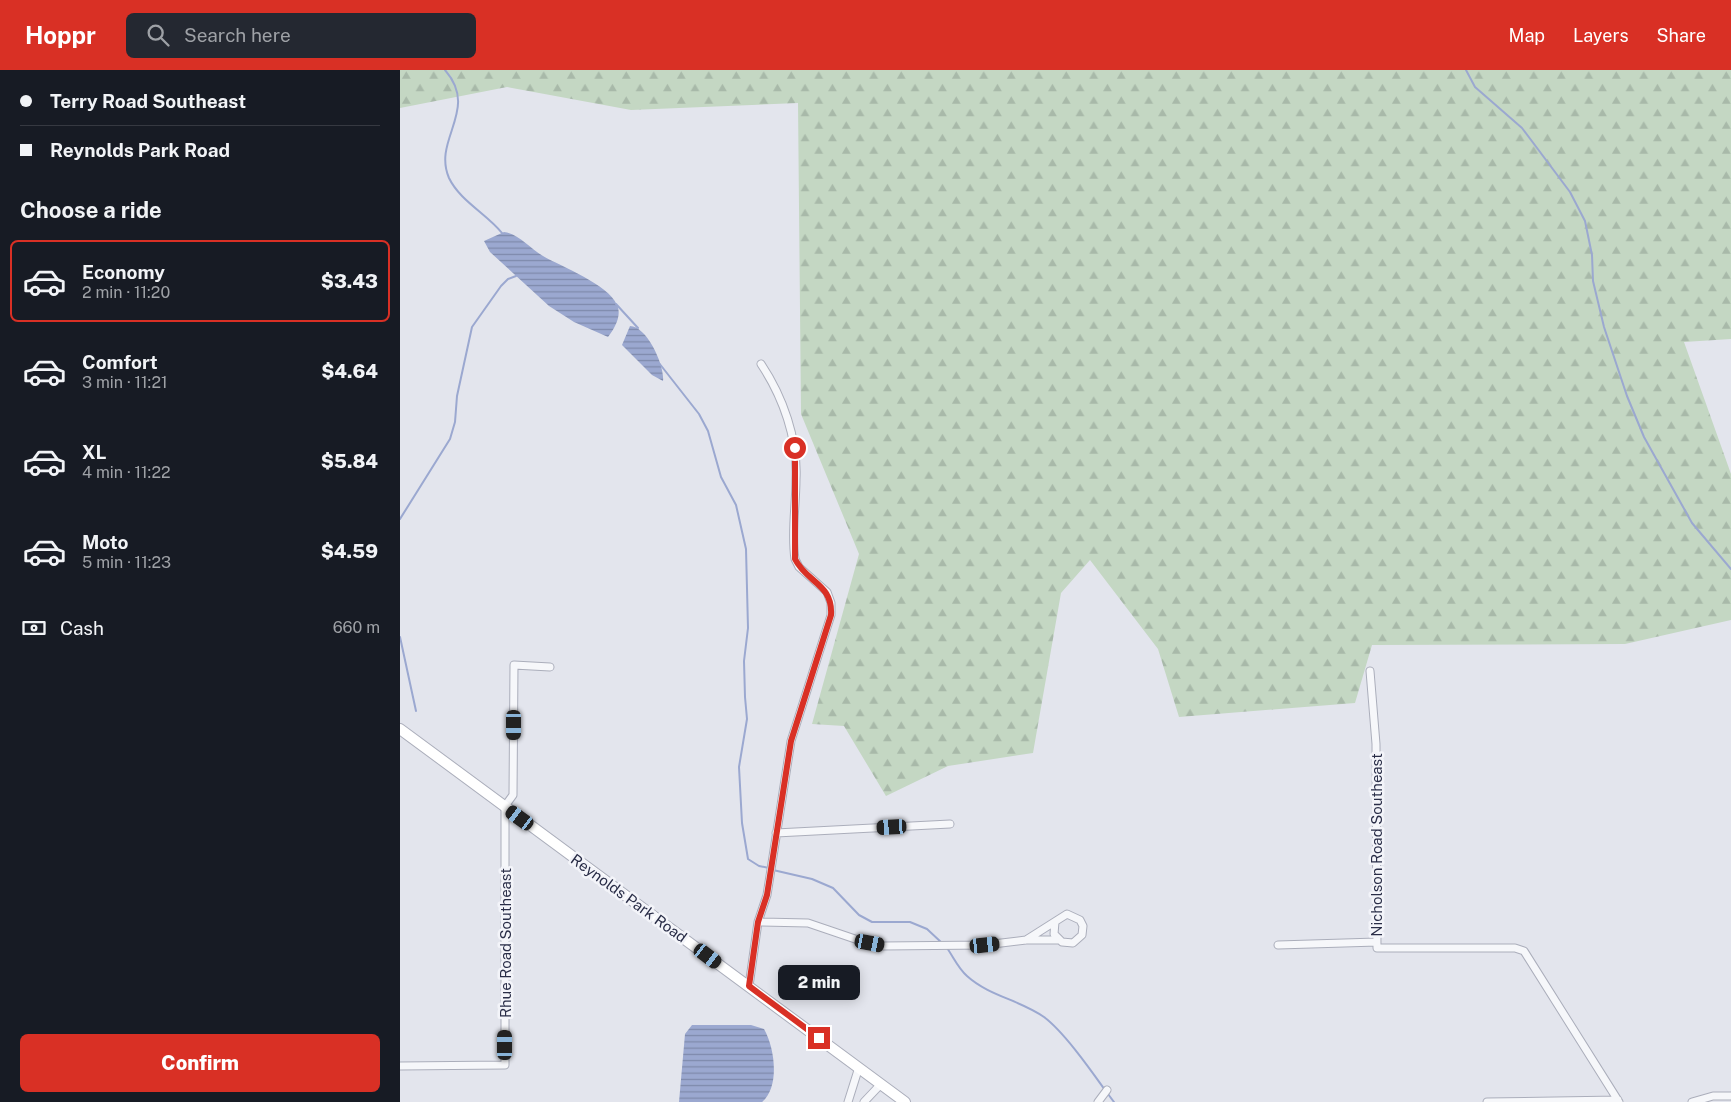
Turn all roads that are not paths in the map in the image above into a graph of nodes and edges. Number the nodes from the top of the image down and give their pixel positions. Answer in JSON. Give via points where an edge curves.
{"nodes":[{"id":1,"x":761,"y":364,"type":"dead end"},
{"id":2,"x":550,"y":667,"type":"dead end"},
{"id":3,"x":1370,"y":671,"type":"dead end"},
{"id":4,"x":400,"y":729,"type":"edge"},
{"id":5,"x":504,"y":806,"type":"junction"},
{"id":6,"x":950,"y":824,"type":"dead end"},
{"id":7,"x":776,"y":833,"type":"junction"},
{"id":8,"x":758,"y":922,"type":"junction"},
{"id":9,"x":1055,"y":922,"type":"junction"},
{"id":10,"x":1026,"y":940,"type":"junction"},
{"id":11,"x":1058,"y":940,"type":"junction"},
{"id":12,"x":1377,"y":942,"type":"junction"},
{"id":13,"x":1278,"y":945,"type":"dead end"},
{"id":14,"x":749,"y":986,"type":"junction"},
{"id":15,"x":400,"y":1066,"type":"edge"},
{"id":16,"x":859,"y":1068,"type":"junction"},
{"id":17,"x":881,"y":1084,"type":"junction"},
{"id":18,"x":1106,"y":1090,"type":"dead end"},
{"id":19,"x":1731,"y":1096,"type":"edge"},
{"id":20,"x":1619,"y":1101,"type":"edge"},
{"id":21,"x":848,"y":1102,"type":"edge"},
{"id":22,"x":864,"y":1102,"type":"edge"},
{"id":23,"x":905,"y":1102,"type":"edge"},
{"id":24,"x":1098,"y":1102,"type":"edge"},
{"id":25,"x":1487,"y":1102,"type":"edge"},
{"id":26,"x":1692,"y":1102,"type":"edge"}],
"edges":[{"from":1,"to":7,"type":"street","via":[[786,417],[795,448],[795,559],[799,567],[827,592],[832,609],[791,741]]},
{"from":2,"to":5,"type":"street","via":[[514,665],[513,795]]},
{"from":3,"to":12,"type":"street","name":"Nicholson Road Southeast","via":[[1374,715]]},
{"from":4,"to":5,"type":"main road","name":"Reynolds Park Road"},
{"from":5,"to":14,"type":"main road","name":"Reynolds Park Road"},
{"from":5,"to":15,"type":"street","name":"Rhue Road Southeast","via":[[505,1065]]},
{"from":6,"to":7,"type":"street"},
{"from":7,"to":8,"type":"street","via":[[767,895]]},
{"from":8,"to":10,"type":"street","via":[[808,923],[884,946],[985,945]]},
{"from":8,"to":14,"type":"street"},
{"from":9,"to":10,"type":"street"},
{"from":9,"to":11,"type":"street"},
{"from":9,"to":11,"type":"street","via":[[1070,914],[1083,926],[1077,941],[1069,944]]},
{"from":10,"to":11,"type":"street"},
{"from":12,"to":13,"type":"street"},
{"from":12,"to":20,"type":"street","name":"Nicholson Road Southeast","via":[[1377,948],[1514,948],[1524,951]]},
{"from":14,"to":16,"type":"main road","name":"Reynolds Park Road"},
{"from":16,"to":17,"type":"main road","name":"Reynolds Park Road"},
{"from":16,"to":21,"type":"street"},
{"from":17,"to":22,"type":"street"},
{"from":17,"to":23,"type":"main road","name":"Reynolds Park Road"},
{"from":18,"to":24,"type":"street"},
{"from":19,"to":26,"type":"street","via":[[1713,1096]]},
{"from":20,"to":25,"type":"street"}]}
